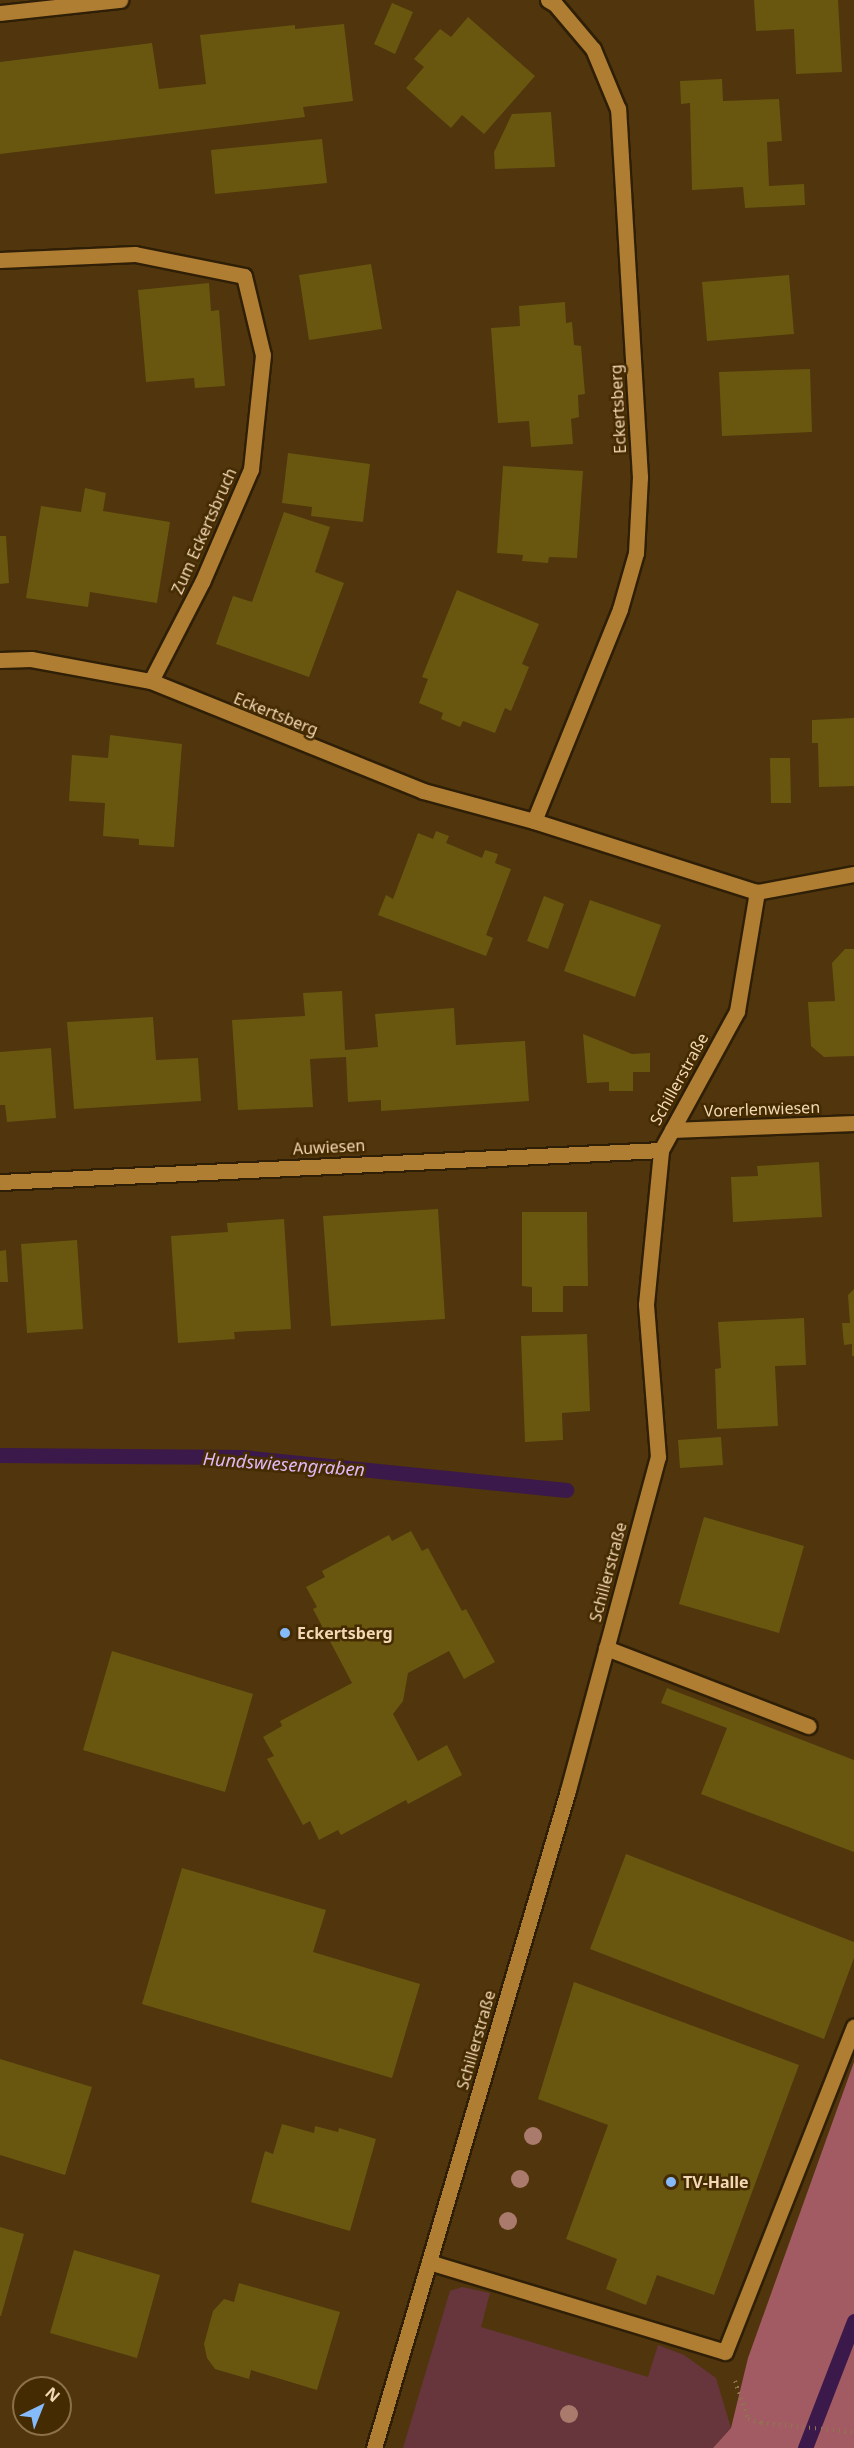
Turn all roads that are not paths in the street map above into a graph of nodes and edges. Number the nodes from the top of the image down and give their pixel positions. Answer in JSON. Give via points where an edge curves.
{"nodes":[{"id":1,"x":120,"y":0,"type":"edge"},
{"id":2,"x":548,"y":0,"type":"edge"},
{"id":3,"x":0,"y":13,"type":"edge"},
{"id":4,"x":0,"y":260,"type":"edge"},
{"id":5,"x":0,"y":660,"type":"edge"},
{"id":6,"x":151,"y":681,"type":"junction"},
{"id":7,"x":534,"y":821,"type":"junction"},
{"id":8,"x":854,"y":874,"type":"edge"},
{"id":9,"x":757,"y":892,"type":"junction"},
{"id":10,"x":854,"y":1123,"type":"edge"},
{"id":11,"x":672,"y":1130,"type":"junction"},
{"id":12,"x":661,"y":1150,"type":"junction"},
{"id":13,"x":0,"y":1182,"type":"edge"},
{"id":14,"x":606,"y":1648,"type":"junction"},
{"id":15,"x":808,"y":1726,"type":"dead end"},
{"id":16,"x":854,"y":2027,"type":"edge"},
{"id":17,"x":429,"y":2262,"type":"junction"},
{"id":18,"x":374,"y":2448,"type":"edge"}],
"edges":[{"from":1,"to":3,"type":"street"},
{"from":2,"to":7,"type":"street","name":"Eckertsberg","via":[[593,49],[618,109],[640,477],[636,553],[620,609]]},
{"from":4,"to":6,"type":"street","name":"Zum Eckertsbruch","via":[[135,254],[244,276],[263,356],[251,469],[202,582]]},
{"from":5,"to":6,"type":"street","name":"Eckertsberg","via":[[31,660]]},
{"from":6,"to":7,"type":"street","name":"Eckertsberg","via":[[423,791]]},
{"from":7,"to":9,"type":"street","name":"Eckertsberg"},
{"from":8,"to":9,"type":"street","name":"Eckertsberg"},
{"from":9,"to":11,"type":"street","name":"Schillerstraße","via":[[737,1011]]},
{"from":10,"to":11,"type":"street","name":"Vorerlenwiesen"},
{"from":11,"to":12,"type":"street","name":"Schillerstraße"},
{"from":12,"to":13,"type":"street","name":"Auwiesen"},
{"from":12,"to":14,"type":"street","name":"Schillerstraße","via":[[646,1304],[658,1457]]},
{"from":14,"to":15,"type":"street"},
{"from":14,"to":17,"type":"street","name":"Schillerstraße"},
{"from":16,"to":17,"type":"street","via":[[725,2352]]},
{"from":17,"to":18,"type":"street","name":"Schillerstraße"}]}
